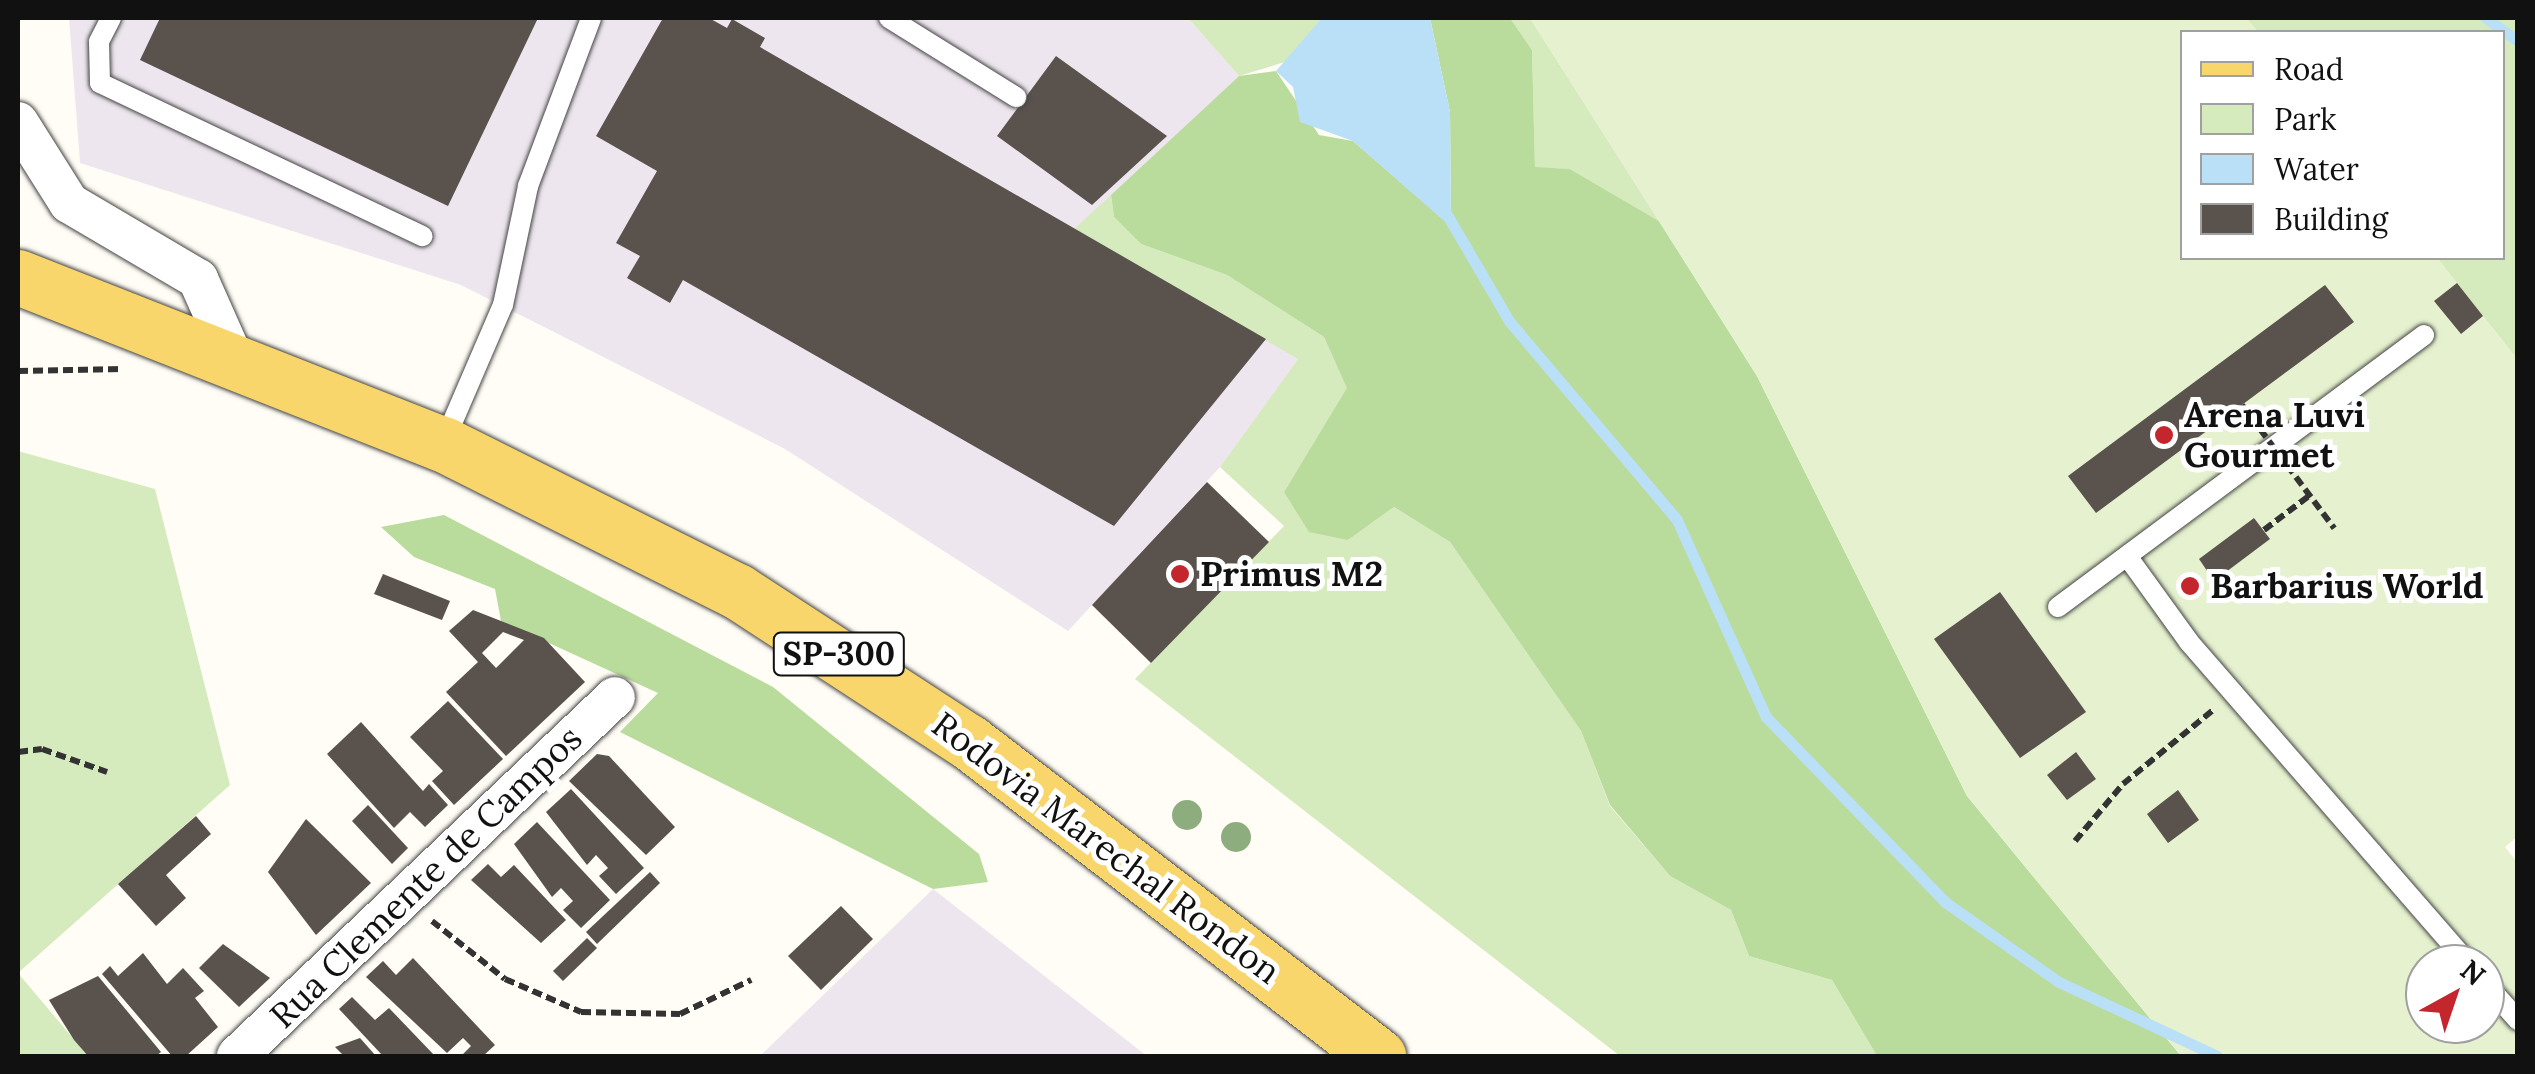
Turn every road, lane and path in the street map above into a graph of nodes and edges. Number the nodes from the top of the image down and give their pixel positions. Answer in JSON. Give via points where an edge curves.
{"nodes":[{"id":1,"x":99,"y":18,"type":"edge"},
{"id":2,"x":111,"y":18,"type":"edge"},
{"id":3,"x":591,"y":18,"type":"edge"},
{"id":4,"x":889,"y":18,"type":"edge"},
{"id":5,"x":99,"y":42,"type":"junction"},
{"id":6,"x":1016,"y":96,"type":"dead end"},
{"id":7,"x":18,"y":122,"type":"edge"},
{"id":8,"x":422,"y":236,"type":"dead end"},
{"id":9,"x":18,"y":277,"type":"edge"},
{"id":10,"x":18,"y":316,"type":"edge"},
{"id":11,"x":2424,"y":335,"type":"dead end"},
{"id":12,"x":138,"y":342,"type":"junction"},
{"id":13,"x":235,"y":362,"type":"junction"},
{"id":14,"x":18,"y":371,"type":"edge"},
{"id":15,"x":2242,"y":405,"type":"dead end"},
{"id":16,"x":443,"y":444,"type":"junction"},
{"id":17,"x":2310,"y":496,"type":"junction"},
{"id":18,"x":2334,"y":528,"type":"dead end"},
{"id":19,"x":2264,"y":530,"type":"dead end"},
{"id":20,"x":2127,"y":556,"type":"junction"},
{"id":21,"x":2058,"y":607,"type":"dead end"},
{"id":22,"x":2233,"y":693,"type":"junction"},
{"id":23,"x":615,"y":697,"type":"dead end"},
{"id":24,"x":18,"y":752,"type":"edge"},
{"id":25,"x":107,"y":772,"type":"dead end"},
{"id":26,"x":2075,"y":841,"type":"dead end"},
{"id":27,"x":405,"y":897,"type":"junction"},
{"id":28,"x":2452,"y":944,"type":"edge"},
{"id":29,"x":751,"y":980,"type":"dead end"},
{"id":30,"x":237,"y":1056,"type":"edge"},
{"id":31,"x":1378,"y":1056,"type":"edge"}],
"edges":[{"from":1,"to":5,"type":"lane"},
{"from":2,"to":5,"type":"lane"},
{"from":3,"to":16,"type":"lane","via":[[528,186],[503,305]]},
{"from":4,"to":6,"type":"lane"},
{"from":5,"to":8,"type":"lane","via":[[100,83]]},
{"from":7,"to":13,"type":"street","via":[[69,203],[198,279]]},
{"from":9,"to":13,"type":"main road","name":"Rodovia Marechal Rondon","number":"SP-300"},
{"from":10,"to":12,"type":"main road","name":"Rodovia Marechal Rondon","number":"SP-300"},
{"from":11,"to":20,"type":"lane"},
{"from":12,"to":13,"type":"main road","name":"Rodovia Marechal Rondon","number":"SP-300"},
{"from":12,"to":14,"type":"path","via":[[121,374]]},
{"from":13,"to":16,"type":"main road","name":"Rodovia Marechal Rondon","number":"SP-300"},
{"from":15,"to":17,"type":"path","bridge":true},
{"from":16,"to":31,"type":"main road","name":"Rodovia Marechal Rondon","number":"SP-300","via":[[656,547],[842,656],[1040,794]]},
{"from":17,"to":18,"type":"path","bridge":true},
{"from":17,"to":19,"type":"path"},
{"from":20,"to":21,"type":"lane"},
{"from":20,"to":22,"type":"lane"},
{"from":22,"to":26,"type":"path","via":[[2123,784]]},
{"from":22,"to":28,"type":"lane"},
{"from":23,"to":27,"type":"street","name":"Rua Clemente de Campos"},
{"from":24,"to":25,"type":"path","via":[[42,749]]},
{"from":27,"to":29,"type":"path","via":[[505,980],[581,1012],[680,1014]]},
{"from":27,"to":30,"type":"street","name":"Rua Clemente de Campos"}]}
